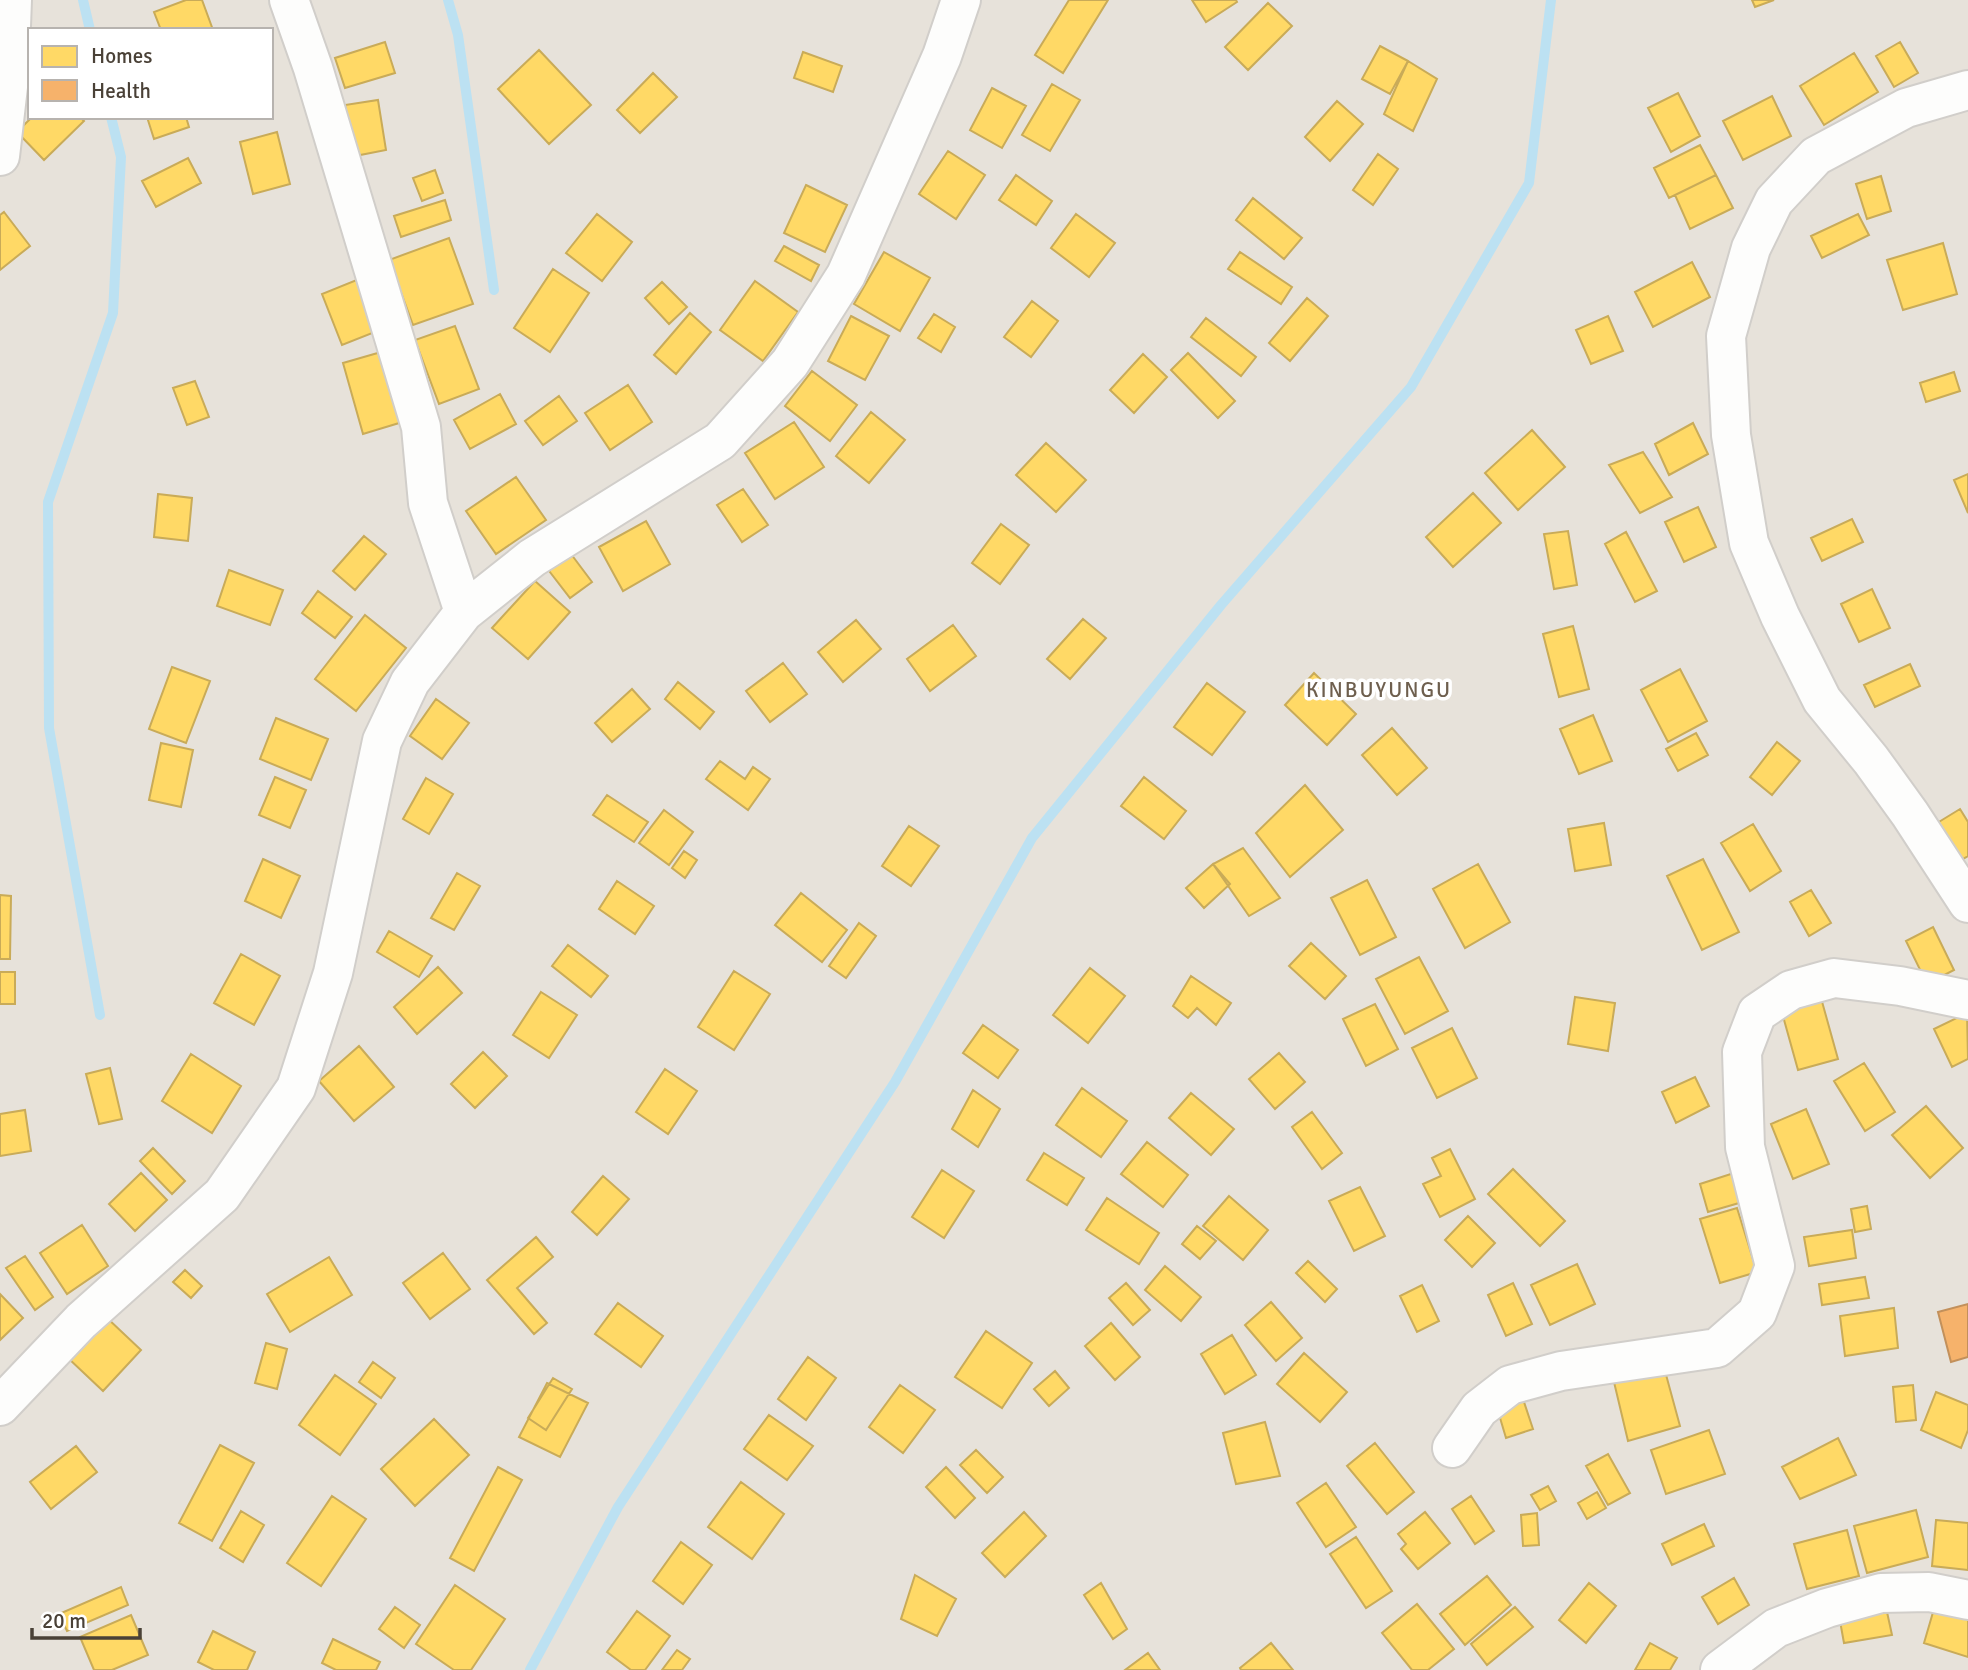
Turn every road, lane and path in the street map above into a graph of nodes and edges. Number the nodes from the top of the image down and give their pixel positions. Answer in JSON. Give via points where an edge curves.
{"nodes":[{"id":1,"x":12,"y":0,"type":"edge"},
{"id":2,"x":289,"y":0,"type":"edge"},
{"id":3,"x":961,"y":0,"type":"edge"},
{"id":4,"x":1968,"y":90,"type":"edge"},
{"id":5,"x":0,"y":156,"type":"edge"},
{"id":6,"x":464,"y":611,"type":"junction"},
{"id":7,"x":1968,"y":903,"type":"edge"},
{"id":8,"x":1968,"y":1000,"type":"edge"},
{"id":9,"x":0,"y":1406,"type":"edge"},
{"id":10,"x":1452,"y":1448,"type":"dead end"},
{"id":11,"x":1968,"y":1600,"type":"edge"},
{"id":12,"x":1720,"y":1670,"type":"edge"}],
"edges":[{"from":1,"to":5,"type":"street"},
{"from":2,"to":6,"type":"street","via":[[421,427],[428,503]]},
{"from":3,"to":6,"type":"street","via":[[942,56],[846,275],[790,363],[720,441],[533,558]]},
{"from":4,"to":7,"type":"street","via":[[1906,108],[1816,156],[1768,212],[1751,248],[1726,335],[1731,435],[1749,543],[1780,616],[1822,701],[1886,781]]},
{"from":6,"to":9,"type":"street","via":[[410,682],[382,741],[333,972],[296,1088],[222,1195],[81,1321]]},
{"from":8,"to":10,"type":"street","via":[[1835,978],[1791,990],[1757,1013],[1742,1052],[1745,1147],[1775,1266],[1757,1313],[1717,1348],[1561,1371],[1510,1385],[1479,1409]]},
{"from":11,"to":12,"type":"street","via":[[1929,1592],[1881,1593],[1840,1604],[1776,1628]]}]}
